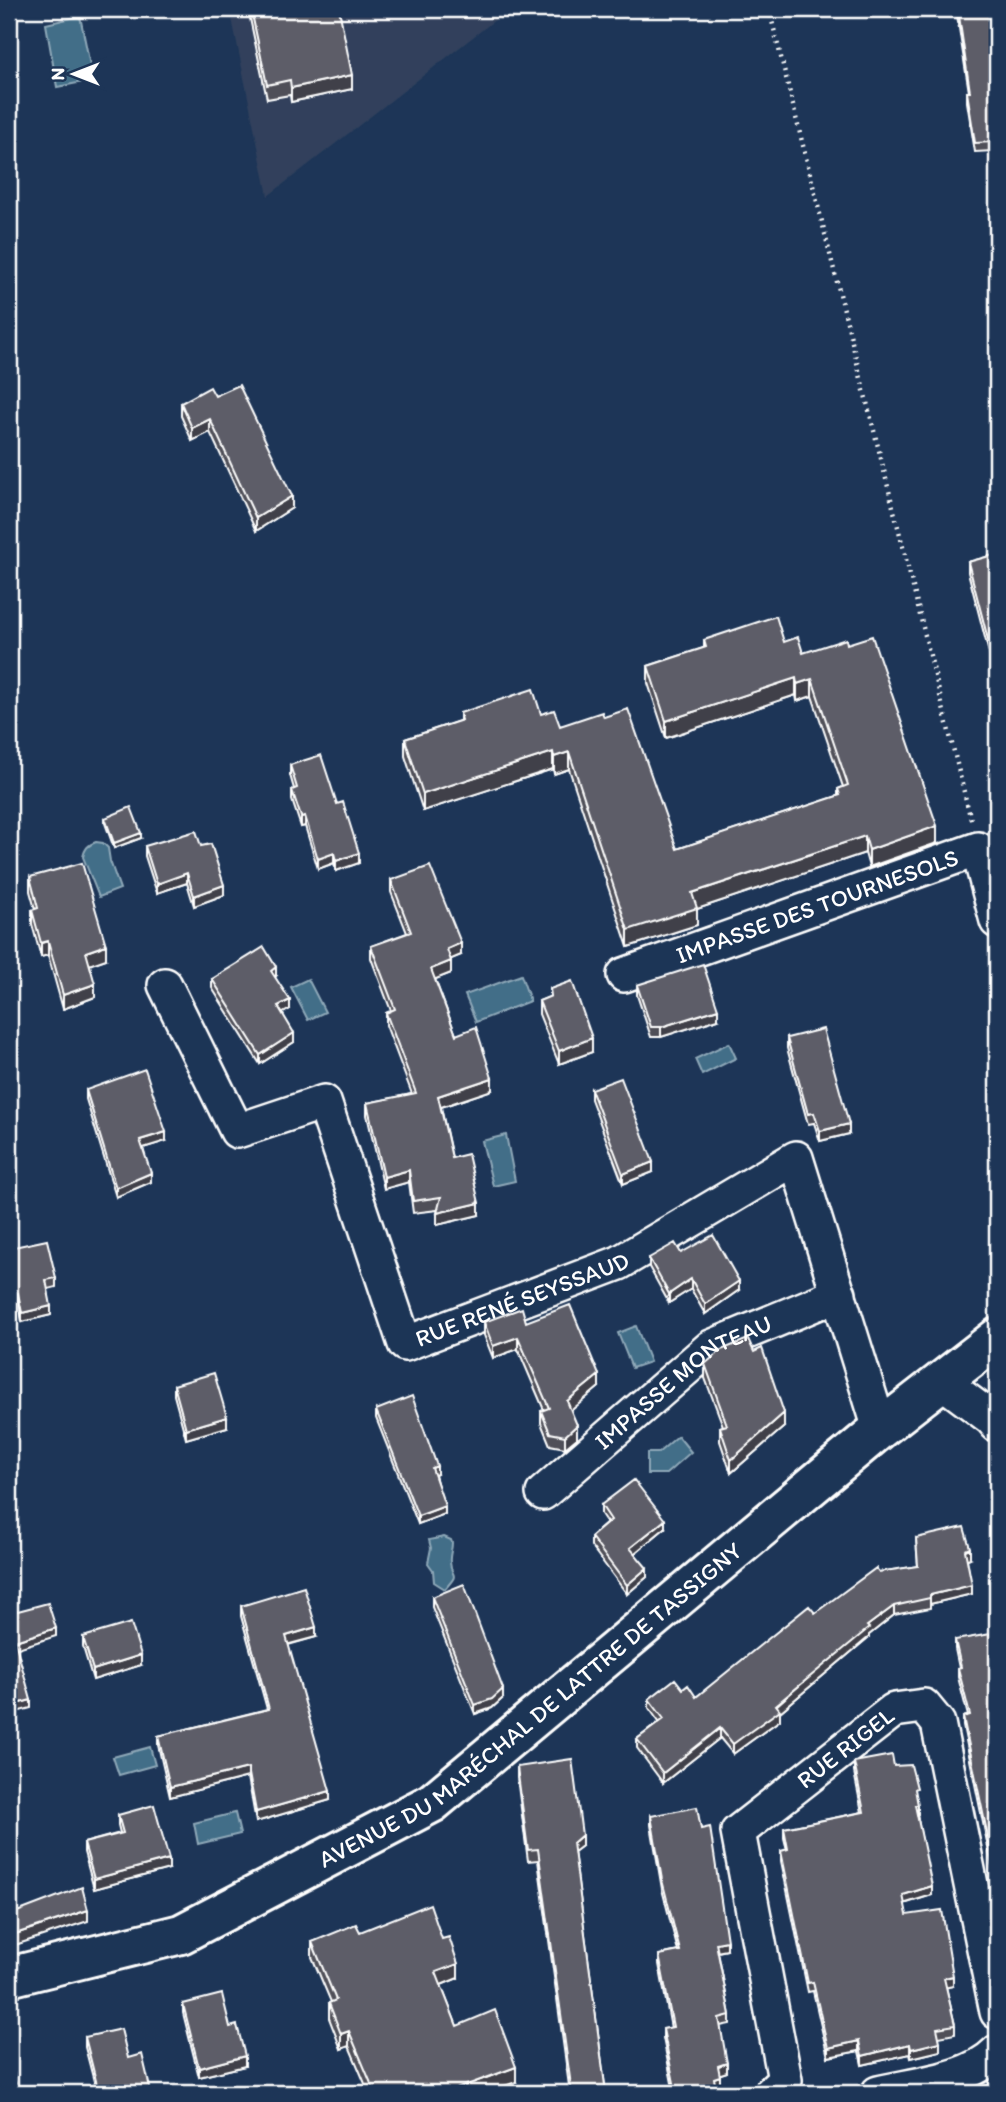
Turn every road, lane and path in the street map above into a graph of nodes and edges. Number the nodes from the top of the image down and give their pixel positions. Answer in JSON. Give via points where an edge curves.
{"nodes":[{"id":1,"x":769,"y":9,"type":"edge"},
{"id":2,"x":978,"y":849,"type":"junction"},
{"id":3,"x":997,"y":921,"type":"edge"},
{"id":4,"x":624,"y":975,"type":"dead end"},
{"id":5,"x":165,"y":985,"type":"dead end"},
{"id":6,"x":839,"y":1294,"type":"junction"},
{"id":7,"x":997,"y":1338,"type":"edge"},
{"id":8,"x":940,"y":1380,"type":"junction"},
{"id":9,"x":997,"y":1425,"type":"edge"},
{"id":10,"x":880,"y":1429,"type":"junction"},
{"id":11,"x":543,"y":1493,"type":"dead end"},
{"id":12,"x":9,"y":1977,"type":"edge"},
{"id":13,"x":997,"y":2012,"type":"edge"},
{"id":14,"x":997,"y":2052,"type":"edge"},
{"id":15,"x":771,"y":2093,"type":"edge"},
{"id":16,"x":878,"y":2093,"type":"edge"}],
"edges":[{"from":1,"to":2,"type":"path"},
{"from":2,"to":3,"type":"street","name":"IMPASSE DES TOURNESOLS"},
{"from":2,"to":4,"type":"street","name":"IMPASSE DES TOURNESOLS"},
{"from":5,"to":6,"type":"street","name":"RUE RENÉ SEYSSAUD","via":[[237,1131],[324,1102],[405,1344],[620,1263],[796,1158]]},
{"from":6,"to":10,"type":"street","name":"RUE RENÉ SEYSSAUD"},
{"from":6,"to":11,"type":"street","name":"IMPASSE MONTEAU","via":[[711,1347]]},
{"from":7,"to":8,"type":"main road","name":"AVENUE DU MARÉCHAL DE LATTRE DE TASSIGNY"},
{"from":8,"to":9,"type":"street"},
{"from":8,"to":10,"type":"main road","name":"AVENUE DU MARÉCHAL DE LATTRE DE TASSIGNY"},
{"from":10,"to":12,"type":"main road","name":"AVENUE DU MARÉCHAL DE LATTRE DE TASSIGNY","via":[[432,1804],[181,1934]]},
{"from":13,"to":15,"type":"street","name":"RUE RIGEL","via":[[937,1723],[924,1706],[894,1710],[738,1832],[785,2080]]},
{"from":14,"to":16,"type":"street","via":[[968,2072]]}]}
